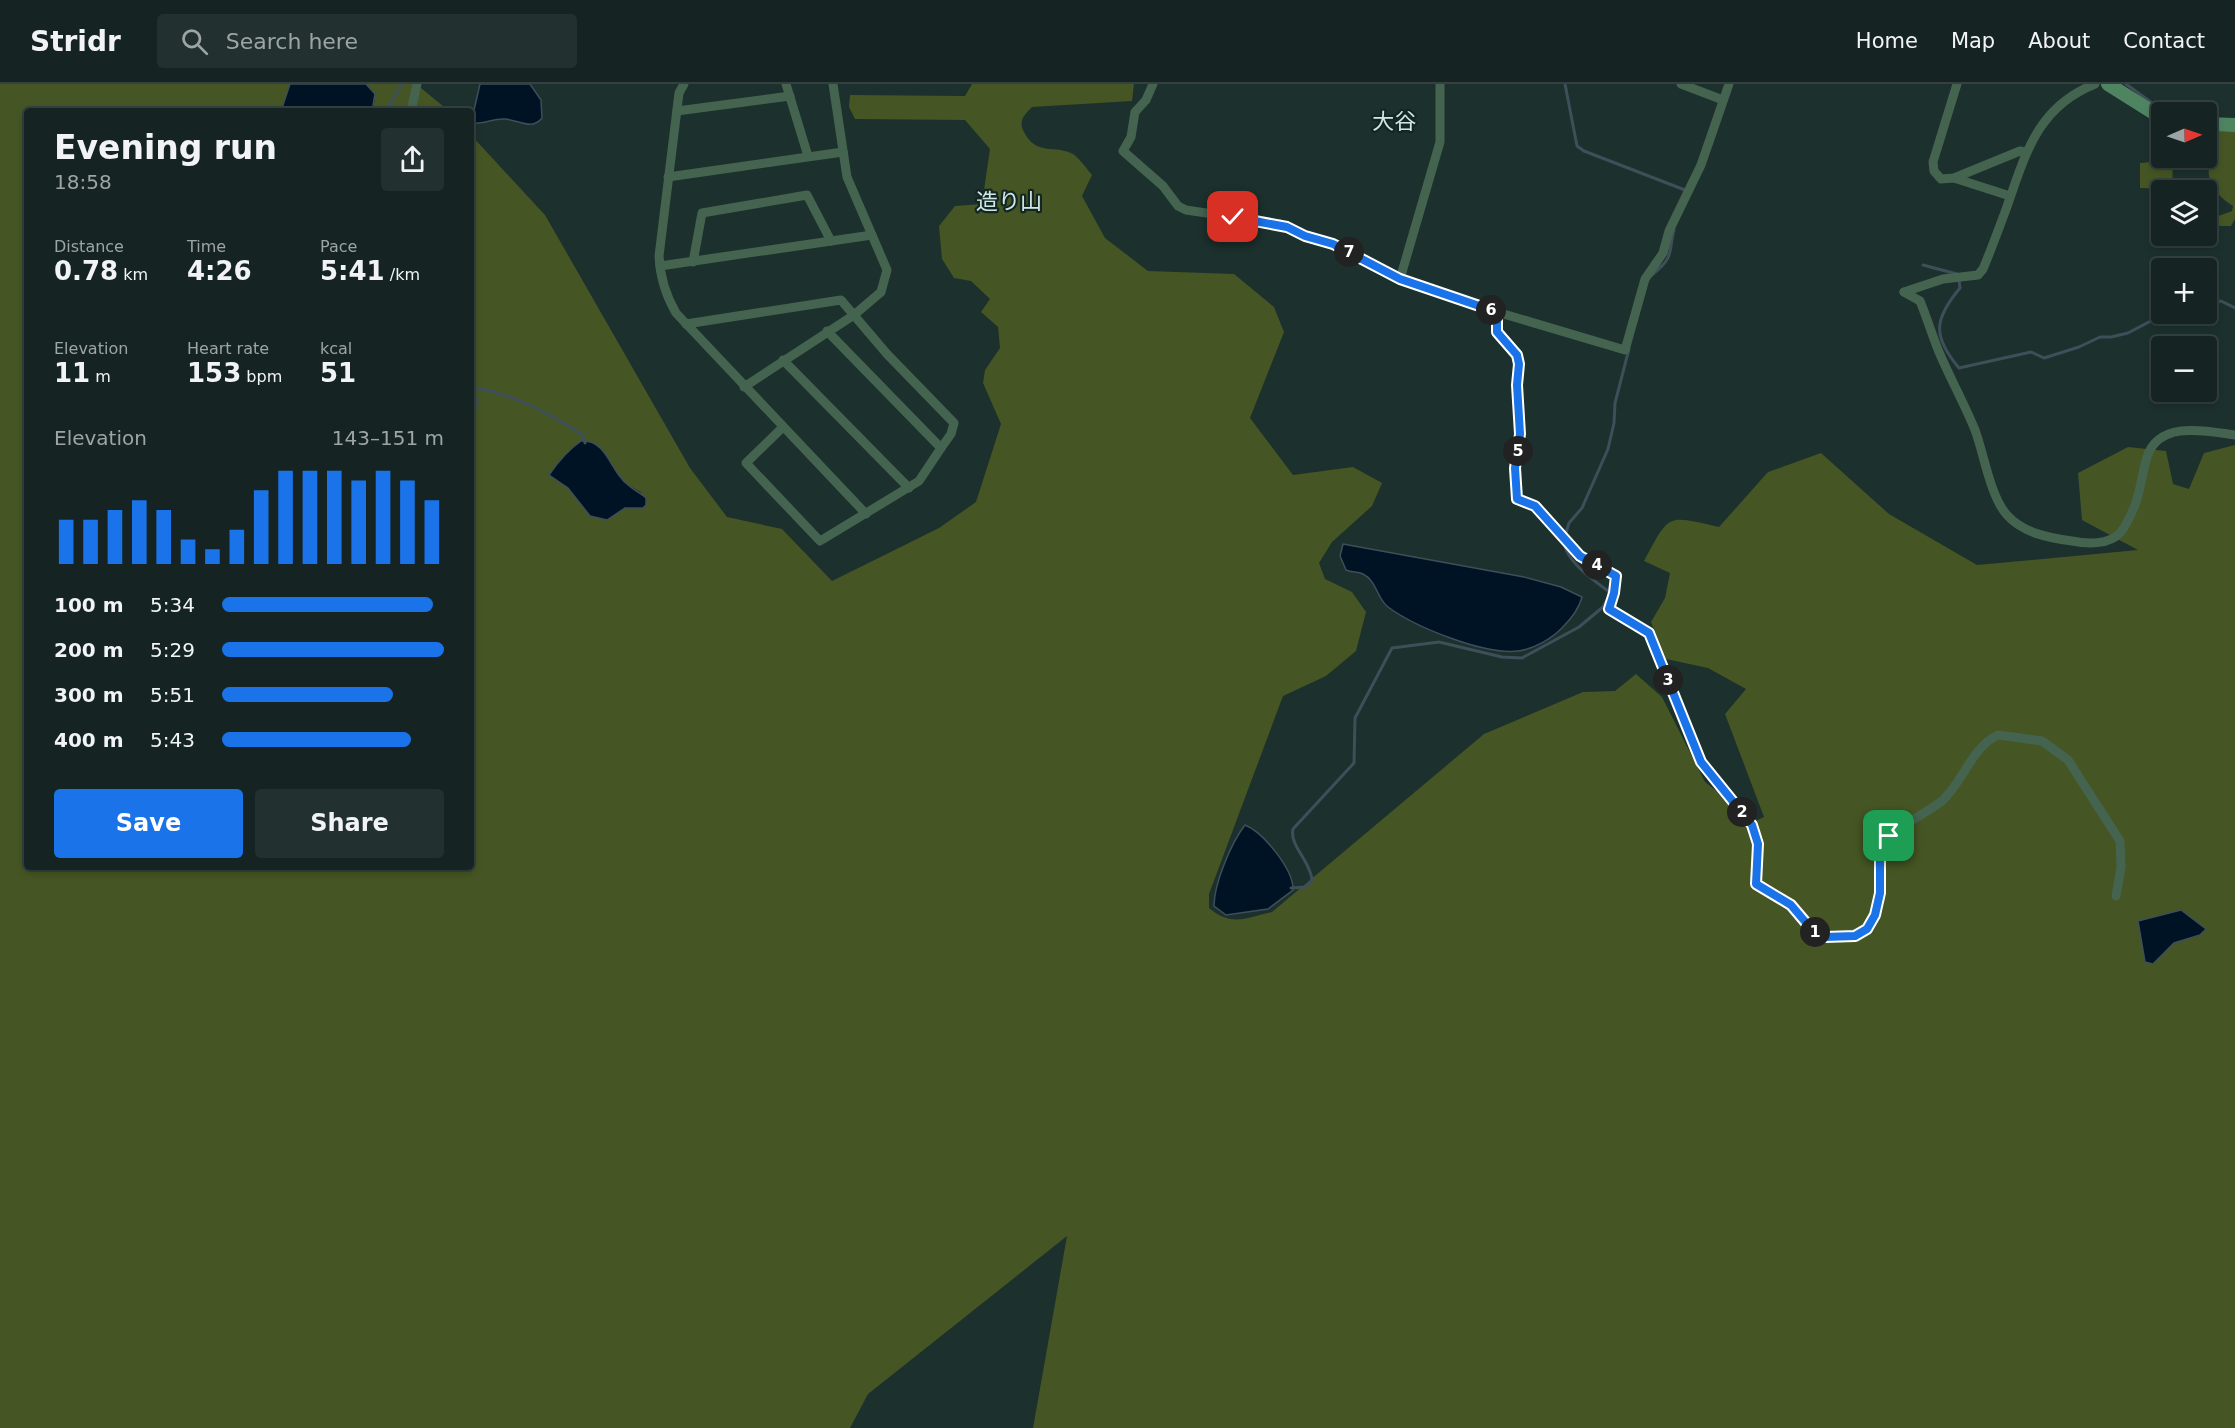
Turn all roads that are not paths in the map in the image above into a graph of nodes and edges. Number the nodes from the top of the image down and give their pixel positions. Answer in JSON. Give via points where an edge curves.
{"nodes":[{"id":1,"x":417,"y":84,"type":"edge"},
{"id":2,"x":684,"y":84,"type":"edge"},
{"id":3,"x":786,"y":84,"type":"edge"},
{"id":4,"x":833,"y":84,"type":"edge"},
{"id":5,"x":1153,"y":84,"type":"edge"},
{"id":6,"x":1440,"y":84,"type":"edge"},
{"id":7,"x":1681,"y":84,"type":"edge"},
{"id":8,"x":1729,"y":84,"type":"edge"},
{"id":9,"x":1957,"y":84,"type":"edge"},
{"id":10,"x":2095,"y":84,"type":"edge"},
{"id":11,"x":2108,"y":84,"type":"edge"},
{"id":12,"x":790,"y":96,"type":"junction"},
{"id":13,"x":1723,"y":100,"type":"junction"},
{"id":14,"x":412,"y":108,"type":"edge"},
{"id":15,"x":677,"y":111,"type":"junction"},
{"id":16,"x":2151,"y":111,"type":"edge"},
{"id":17,"x":2217,"y":124,"type":"edge"},
{"id":18,"x":2235,"y":125,"type":"edge"},
{"id":19,"x":843,"y":152,"type":"junction"},
{"id":20,"x":2025,"y":152,"type":"junction"},
{"id":21,"x":808,"y":156,"type":"junction"},
{"id":22,"x":668,"y":177,"type":"junction"},
{"id":23,"x":1954,"y":178,"type":"junction"},
{"id":24,"x":2010,"y":196,"type":"junction"},
{"id":25,"x":872,"y":235,"type":"junction"},
{"id":26,"x":831,"y":241,"type":"junction"},
{"id":27,"x":693,"y":261,"type":"junction"},
{"id":28,"x":660,"y":266,"type":"junction"},
{"id":29,"x":1400,"y":279,"type":"junction"},
{"id":30,"x":1497,"y":312,"type":"junction"},
{"id":31,"x":854,"y":315,"type":"junction"},
{"id":32,"x":686,"y":324,"type":"junction"},
{"id":33,"x":827,"y":331,"type":"junction"},
{"id":34,"x":783,"y":360,"type":"junction"},
{"id":35,"x":744,"y":387,"type":"junction"},
{"id":36,"x":782,"y":428,"type":"junction"},
{"id":37,"x":2235,"y":435,"type":"edge"},
{"id":38,"x":941,"y":448,"type":"junction"},
{"id":39,"x":909,"y":488,"type":"junction"},
{"id":40,"x":866,"y":514,"type":"junction"},
{"id":41,"x":2116,"y":896,"type":"dead end"}],
"edges":[{"from":1,"to":14,"type":"street"},
{"from":2,"to":15,"type":"street"},
{"from":3,"to":12,"type":"street"},
{"from":4,"to":19,"type":"street"},
{"from":5,"to":29,"type":"street","via":[[1135,112],[1131,137],[1123,151],[1163,186],[1178,206],[1280,224],[1333,244]]},
{"from":6,"to":29,"type":"street","via":[[1440,142]]},
{"from":7,"to":13,"type":"street"},
{"from":8,"to":13,"type":"street"},
{"from":9,"to":23,"type":"street","via":[[1933,162],[1941,179]]},
{"from":10,"to":20,"type":"street","via":[[2060,104]]},
{"from":11,"to":16,"type":"main road"},
{"from":12,"to":15,"type":"street"},
{"from":12,"to":21,"type":"street"},
{"from":13,"to":30,"type":"street","via":[[1701,165],[1669,231],[1663,253],[1645,279],[1625,350]]},
{"from":15,"to":22,"type":"street"},
{"from":17,"to":18,"type":"main road"},
{"from":19,"to":21,"type":"street"},
{"from":19,"to":25,"type":"street","via":[[847,177]]},
{"from":20,"to":23,"type":"street"},
{"from":20,"to":24,"type":"street"},
{"from":21,"to":22,"type":"street"},
{"from":22,"to":28,"type":"street"},
{"from":23,"to":24,"type":"street"},
{"from":24,"to":37,"type":"street","via":[[1978,275],[1942,279],[1904,292],[1920,301],[2007,515],[2022,527],[2052,538],[2101,542],[2119,534],[2130,519],[2147,456],[2160,438],[2180,431]]},
{"from":25,"to":26,"type":"street"},
{"from":25,"to":31,"type":"street","via":[[887,270],[881,292]]},
{"from":26,"to":27,"type":"street"},
{"from":26,"to":27,"type":"street","via":[[807,195],[702,213]]},
{"from":27,"to":28,"type":"street"},
{"from":28,"to":32,"type":"street","via":[[668,300]]},
{"from":29,"to":30,"type":"street"},
{"from":30,"to":41,"type":"street","via":[[1497,332],[1517,355],[1519,364],[1517,499],[1535,506],[1580,556],[1616,576],[1609,609],[1649,633],[1701,762],[1752,825],[1758,844],[1756,884],[1791,905],[1813,931],[1825,937],[1855,936],[1867,929],[1880,893],[1883,844],[1945,798],[1980,747],[1998,735],[2042,741],[2068,760],[2120,841]]},
{"from":31,"to":32,"type":"street","via":[[841,300]]},
{"from":31,"to":33,"type":"street"},
{"from":31,"to":38,"type":"street","via":[[954,423]]},
{"from":32,"to":35,"type":"street"},
{"from":33,"to":34,"type":"street"},
{"from":33,"to":38,"type":"street"},
{"from":34,"to":35,"type":"street"},
{"from":34,"to":39,"type":"street"},
{"from":35,"to":36,"type":"street"},
{"from":36,"to":40,"type":"street"},
{"from":36,"to":40,"type":"street","via":[[746,463],[820,541]]},
{"from":38,"to":39,"type":"street","via":[[919,481]]},
{"from":39,"to":40,"type":"street"}]}
